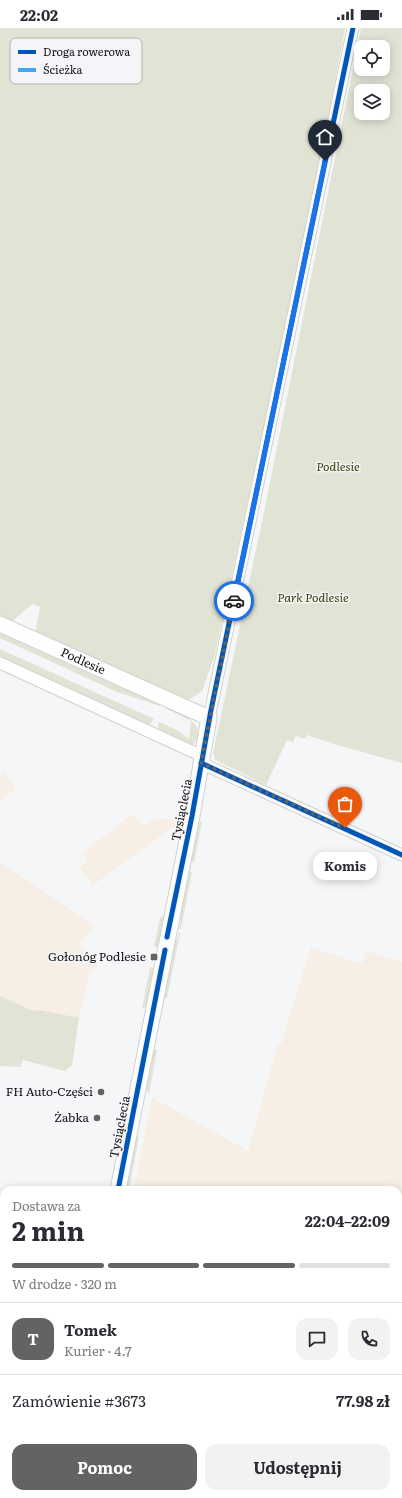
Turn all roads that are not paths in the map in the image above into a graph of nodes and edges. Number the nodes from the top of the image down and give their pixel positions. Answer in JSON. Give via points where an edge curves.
{"nodes":[{"id":1,"x":353,"y":28,"type":"edge"},
{"id":2,"x":0,"y":624,"type":"edge"},
{"id":3,"x":0,"y":663,"type":"edge"},
{"id":4,"x":209,"y":718,"type":"junction"},
{"id":5,"x":202,"y":760,"type":"junction"},
{"id":6,"x":402,"y":855,"type":"edge"},
{"id":7,"x":119,"y":1186,"type":"edge"}],
"edges":[{"from":1,"to":4,"type":"street","name":"Tysiąclecia"},
{"from":2,"to":4,"type":"street","name":"Podlesie"},
{"from":3,"to":5,"type":"street"},
{"from":4,"to":5,"type":"street","name":"Tysiąclecia"},
{"from":5,"to":6,"type":"street"},
{"from":5,"to":7,"type":"street","name":"Tysiąclecia"}]}
